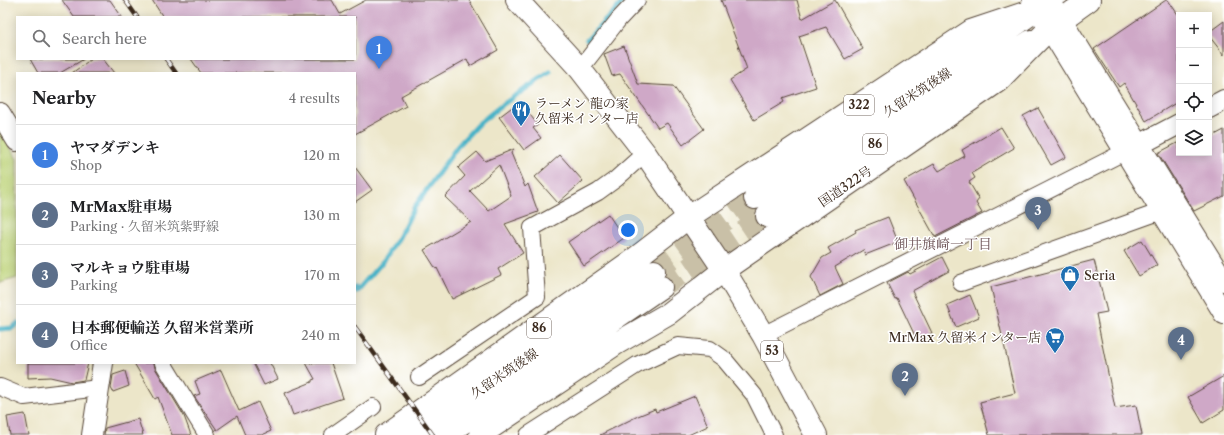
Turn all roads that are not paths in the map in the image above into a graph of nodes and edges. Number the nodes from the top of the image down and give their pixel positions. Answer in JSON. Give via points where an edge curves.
{"nodes":[{"id":1,"x":517,"y":0,"type":"edge"},
{"id":2,"x":619,"y":0,"type":"edge"},
{"id":3,"x":637,"y":0,"type":"edge"},
{"id":4,"x":1089,"y":0,"type":"edge"},
{"id":5,"x":1044,"y":2,"type":"edge"},
{"id":6,"x":619,"y":19,"type":"junction"},
{"id":7,"x":1056,"y":23,"type":"junction"},
{"id":8,"x":580,"y":69,"type":"junction"},
{"id":9,"x":1224,"y":100,"type":"edge"},
{"id":10,"x":1212,"y":106,"type":"edge"},
{"id":11,"x":0,"y":114,"type":"edge"},
{"id":12,"x":1176,"y":126,"type":"edge"},
{"id":13,"x":16,"y":139,"type":"edge"},
{"id":14,"x":1132,"y":148,"type":"junction"},
{"id":15,"x":645,"y":153,"type":"junction"},
{"id":16,"x":1162,"y":211,"type":"junction"},
{"id":17,"x":689,"y":216,"type":"junction"},
{"id":18,"x":724,"y":270,"type":"junction"},
{"id":19,"x":1224,"y":281,"type":"edge"},
{"id":20,"x":961,"y":282,"type":"dead end"},
{"id":21,"x":1224,"y":314,"type":"edge"},
{"id":22,"x":763,"y":335,"type":"junction"},
{"id":23,"x":103,"y":364,"type":"edge"},
{"id":24,"x":163,"y":364,"type":"edge"},
{"id":25,"x":419,"y":377,"type":"dead end"},
{"id":26,"x":0,"y":387,"type":"edge"},
{"id":27,"x":99,"y":388,"type":"junction"},
{"id":28,"x":373,"y":408,"type":"dead end"},
{"id":29,"x":92,"y":435,"type":"edge"},
{"id":30,"x":206,"y":435,"type":"edge"},
{"id":31,"x":333,"y":435,"type":"edge"},
{"id":32,"x":386,"y":435,"type":"edge"},
{"id":33,"x":413,"y":435,"type":"edge"},
{"id":34,"x":445,"y":435,"type":"edge"},
{"id":35,"x":480,"y":435,"type":"edge"},
{"id":36,"x":528,"y":435,"type":"edge"},
{"id":37,"x":774,"y":435,"type":"edge"},
{"id":38,"x":816,"y":435,"type":"edge"}],
"edges":[{"from":1,"to":8,"type":"main road"},
{"from":2,"to":6,"type":"street"},
{"from":3,"to":6,"type":"street"},
{"from":4,"to":7,"type":"main road","name":"国道322号"},
{"from":5,"to":7,"type":"street"},
{"from":5,"to":7,"type":"main road","name":"久留米筑後線","number":"86","via":[[761,207]]},
{"from":5,"to":17,"type":"main road","number":"322","via":[[972,31]]},
{"from":6,"to":8,"type":"street"},
{"from":7,"to":14,"type":"street"},
{"from":7,"to":18,"type":"main road","name":"国道322号","via":[[998,81]]},
{"from":8,"to":15,"type":"main road"},
{"from":9,"to":10,"type":"street"},
{"from":11,"to":13,"type":"street"},
{"from":12,"to":14,"type":"street"},
{"from":14,"to":16,"type":"street"},
{"from":14,"to":19,"type":"street"},
{"from":14,"to":22,"type":"street"},
{"from":15,"to":17,"type":"main road"},
{"from":15,"to":25,"type":"street","via":[[598,192],[532,228],[537,297]]},
{"from":16,"to":20,"type":"street"},
{"from":16,"to":21,"type":"street"},
{"from":17,"to":18,"type":"main road"},
{"from":17,"to":32,"type":"main road","number":"86","via":[[631,262]]},
{"from":18,"to":22,"type":"main road","number":"53"},
{"from":18,"to":35,"type":"main road","name":"国道322号","via":[[670,313],[614,345]]},
{"from":22,"to":38,"type":"main road","number":"53"},
{"from":23,"to":27,"type":"street"},
{"from":24,"to":30,"type":"street"},
{"from":26,"to":27,"type":"street","via":[[24,397]]},
{"from":27,"to":29,"type":"street"},
{"from":28,"to":31,"type":"street"},
{"from":33,"to":34,"type":"main road","name":"久留米筑後線","number":"86","via":[[658,279]]},
{"from":36,"to":37,"type":"street","via":[[637,365],[678,346],[710,350],[724,359],[754,395]]}]}
